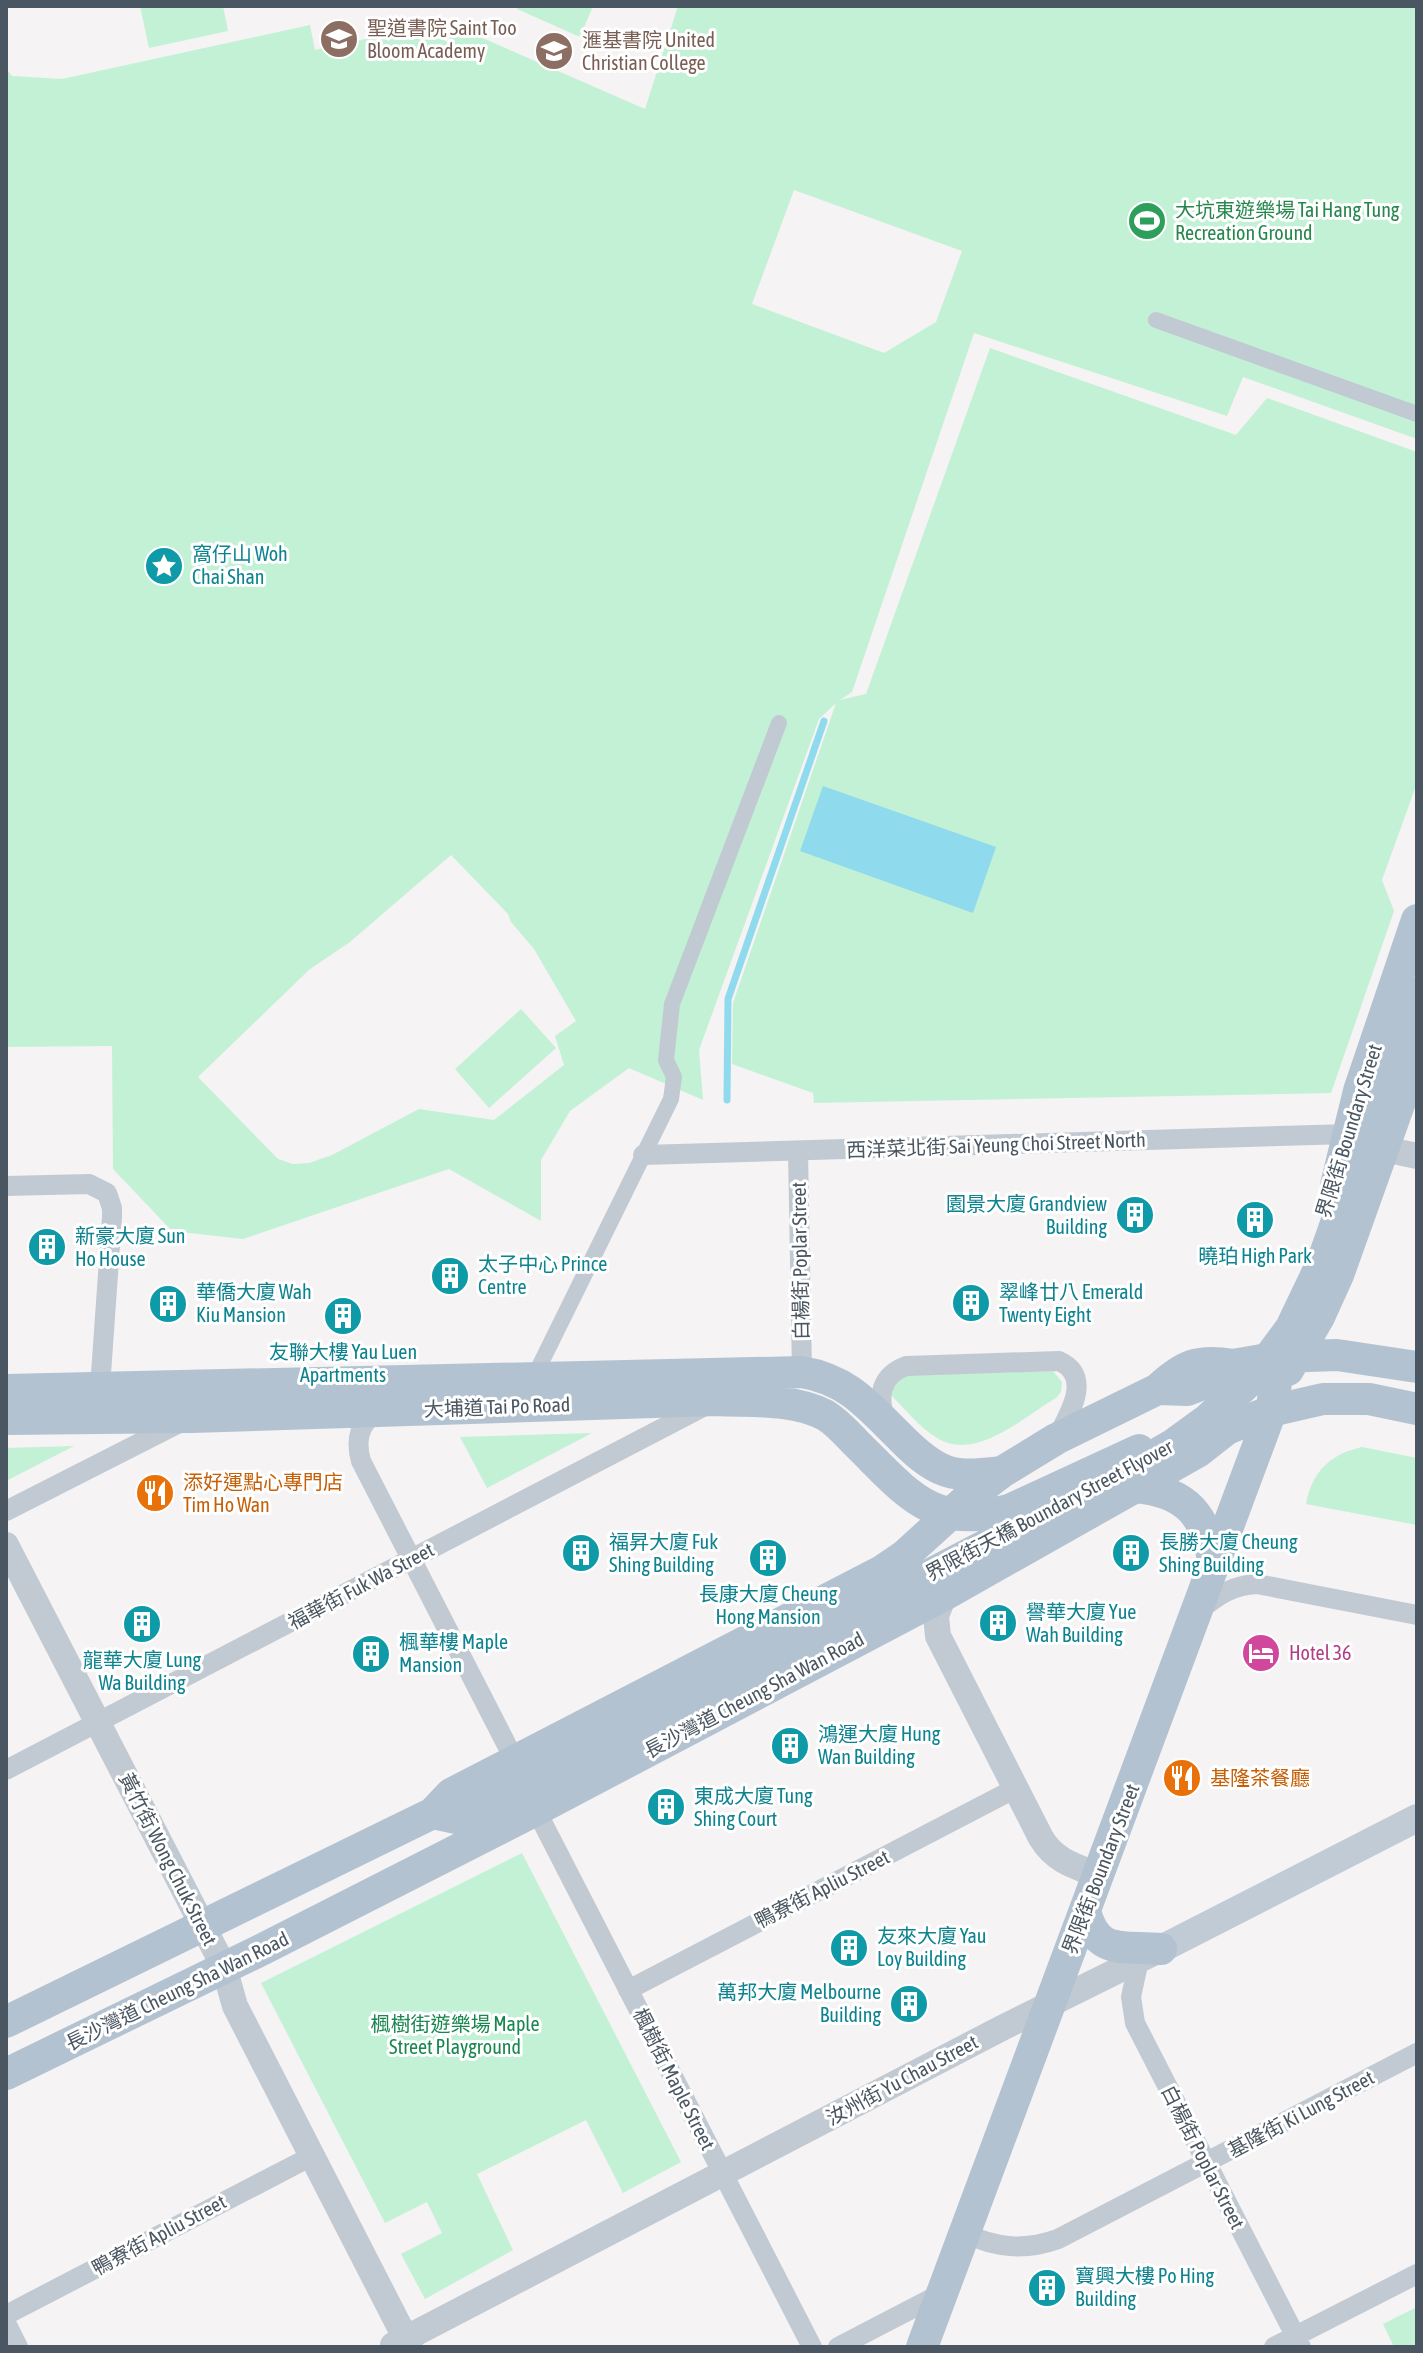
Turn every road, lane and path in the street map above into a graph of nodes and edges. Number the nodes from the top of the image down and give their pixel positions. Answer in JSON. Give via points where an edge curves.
{"nodes":[{"id":1,"x":1156,"y":320,"type":"dead end"},
{"id":2,"x":1417,"y":414,"type":"edge"},
{"id":3,"x":779,"y":723,"type":"dead end"},
{"id":4,"x":1417,"y":920,"type":"edge"},
{"id":5,"x":1417,"y":993,"type":"edge"},
{"id":6,"x":1417,"y":1054,"type":"edge"},
{"id":7,"x":1349,"y":1134,"type":"junction"},
{"id":8,"x":1384,"y":1149,"type":"junction"},
{"id":9,"x":798,"y":1151,"type":"junction"},
{"id":10,"x":643,"y":1155,"type":"junction"},
{"id":11,"x":1417,"y":1156,"type":"edge"},
{"id":12,"x":6,"y":1186,"type":"edge"},
{"id":13,"x":1288,"y":1356,"type":"junction"},
{"id":14,"x":1417,"y":1367,"type":"edge"},
{"id":15,"x":802,"y":1372,"type":"junction"},
{"id":16,"x":534,"y":1377,"type":"junction"},
{"id":17,"x":100,"y":1388,"type":"junction"},
{"id":18,"x":6,"y":1390,"type":"edge"},
{"id":19,"x":716,"y":1400,"type":"junction"},
{"id":20,"x":1273,"y":1400,"type":"junction"},
{"id":21,"x":1417,"y":1409,"type":"edge"},
{"id":22,"x":380,"y":1411,"type":"junction"},
{"id":23,"x":192,"y":1417,"type":"junction"},
{"id":24,"x":6,"y":1419,"type":"edge"},
{"id":25,"x":887,"y":1425,"type":"junction"},
{"id":26,"x":1227,"y":1429,"type":"junction"},
{"id":27,"x":1056,"y":1439,"type":"junction"},
{"id":28,"x":1002,"y":1472,"type":"junction"},
{"id":29,"x":1136,"y":1487,"type":"junction"},
{"id":30,"x":6,"y":1511,"type":"edge"},
{"id":31,"x":949,"y":1514,"type":"junction"},
{"id":32,"x":6,"y":1545,"type":"edge"},
{"id":33,"x":411,"y":1560,"type":"junction"},
{"id":34,"x":1214,"y":1565,"type":"junction"},
{"id":35,"x":944,"y":1595,"type":"junction"},
{"id":36,"x":1196,"y":1613,"type":"junction"},
{"id":37,"x":1417,"y":1615,"type":"edge"},
{"id":38,"x":99,"y":1723,"type":"junction"},
{"id":39,"x":515,"y":1761,"type":"junction"},
{"id":40,"x":6,"y":1770,"type":"edge"},
{"id":41,"x":1016,"y":1788,"type":"junction"},
{"id":42,"x":536,"y":1810,"type":"junction"},
{"id":43,"x":447,"y":1816,"type":"junction"},
{"id":44,"x":1417,"y":1818,"type":"edge"},
{"id":45,"x":1098,"y":1875,"type":"junction"},
{"id":46,"x":1085,"y":1911,"type":"junction"},
{"id":47,"x":202,"y":1925,"type":"junction"},
{"id":48,"x":1150,"y":1955,"type":"junction"},
{"id":49,"x":224,"y":1967,"type":"junction"},
{"id":50,"x":628,"y":1990,"type":"junction"},
{"id":51,"x":1050,"y":2004,"type":"junction"},
{"id":52,"x":6,"y":2022,"type":"edge"},
{"id":53,"x":1417,"y":2053,"type":"edge"},
{"id":54,"x":6,"y":2074,"type":"edge"},
{"id":55,"x":312,"y":2156,"type":"junction"},
{"id":56,"x":1207,"y":2163,"type":"junction"},
{"id":57,"x":723,"y":2174,"type":"junction"},
{"id":58,"x":964,"y":2233,"type":"junction"},
{"id":59,"x":1417,"y":2274,"type":"edge"},
{"id":60,"x":942,"y":2293,"type":"junction"},
{"id":61,"x":6,"y":2315,"type":"edge"},
{"id":62,"x":6,"y":2323,"type":"edge"},
{"id":63,"x":1298,"y":2342,"type":"edge"},
{"id":64,"x":402,"y":2344,"type":"edge"},
{"id":65,"x":18,"y":2347,"type":"edge"},
{"id":66,"x":812,"y":2347,"type":"edge"},
{"id":67,"x":838,"y":2347,"type":"edge"},
{"id":68,"x":922,"y":2347,"type":"edge"},
{"id":69,"x":1274,"y":2347,"type":"edge"}],
"edges":[{"from":1,"to":2,"type":"street"},
{"from":3,"to":10,"type":"street","via":[[672,1004],[666,1060],[674,1077],[671,1099]]},
{"from":4,"to":7,"type":"main road","name":"界限街 Boundary Street"},
{"from":5,"to":43,"type":"main road","name":"界限街天橋 Boundary Street Flyover","bridge":true,"via":[[1305,1301],[1272,1355],[1233,1398],[1174,1444],[1122,1474]]},
{"from":6,"to":8,"type":"main road","name":"界限街 Boundary Street"},
{"from":7,"to":9,"type":"street","name":"西洋菜北街 Sai Yeung Choi Street North"},
{"from":7,"to":13,"type":"main road","name":"界限街 Boundary Street","via":[[1341,1173],[1293,1299]]},
{"from":8,"to":11,"type":"street"},
{"from":8,"to":13,"type":"main road","name":"界限街 Boundary Street","via":[[1338,1275]]},
{"from":9,"to":10,"type":"street","name":"西洋菜北街 Sai Yeung Choi Street North"},
{"from":9,"to":15,"type":"street","name":"白楊街 Poplar Street"},
{"from":10,"to":16,"type":"street"},
{"from":12,"to":17,"type":"street","via":[[82,1183],[107,1193],[112,1208]]},
{"from":13,"to":14,"type":"main road","via":[[1337,1355]]},
{"from":13,"to":20,"type":"main road","name":"界限街 Boundary Street"},
{"from":13,"to":27,"type":"main road","via":[[1181,1368],[1158,1389]]},
{"from":15,"to":16,"type":"main road","name":"大埔道 Tai Po Road"},
{"from":15,"to":25,"type":"main road","name":"大埔道 Tai Po Road","via":[[849,1388]]},
{"from":16,"to":17,"type":"main road","name":"大埔道 Tai Po Road"},
{"from":17,"to":18,"type":"main road","name":"大埔道 Tai Po Road"},
{"from":19,"to":22,"type":"main road","name":"大埔道 Tai Po Road"},
{"from":19,"to":31,"type":"main road","name":"大埔道 Tai Po Road","via":[[784,1403],[828,1417],[901,1489]]},
{"from":19,"to":33,"type":"street","name":"福華街 Fuk Wa Street"},
{"from":20,"to":21,"type":"main road","via":[[1369,1399]]},
{"from":20,"to":26,"type":"main road"},
{"from":20,"to":34,"type":"main road","name":"界限街 Boundary Street"},
{"from":22,"to":23,"type":"main road","name":"大埔道 Tai Po Road"},
{"from":22,"to":33,"type":"street","via":[[360,1430],[358,1451]]},
{"from":23,"to":24,"type":"main road","name":"大埔道 Tai Po Road"},
{"from":23,"to":30,"type":"street"},
{"from":25,"to":27,"type":"street","via":[[881,1390],[893,1372],[906,1366],[1059,1361],[1075,1374],[1077,1390]]},
{"from":25,"to":28,"type":"main road","name":"大埔道 Tai Po Road","via":[[938,1468],[963,1474]]},
{"from":26,"to":29,"type":"main road","name":"長沙灣道 Cheung Sha Wan Road"},
{"from":26,"to":31,"type":"main road","via":[[1202,1429],[1141,1449],[1009,1510],[987,1516]]},
{"from":27,"to":28,"type":"main road"},
{"from":28,"to":31,"type":"main road"},
{"from":29,"to":34,"type":"main road","via":[[1157,1489],[1192,1509],[1204,1525]]},
{"from":29,"to":35,"type":"main road","name":"長沙灣道 Cheung Sha Wan Road"},
{"from":31,"to":39,"type":"main road","via":[[882,1571]]},
{"from":32,"to":38,"type":"street","name":"黃竹街 Wong Chuk Street"},
{"from":33,"to":38,"type":"street","name":"福華街 Fuk Wa Street"},
{"from":33,"to":39,"type":"street"},
{"from":34,"to":36,"type":"main road","name":"界限街 Boundary Street"},
{"from":35,"to":41,"type":"street","via":[[936,1616],[938,1636]]},
{"from":35,"to":42,"type":"main road","name":"長沙灣道 Cheung Sha Wan Road"},
{"from":36,"to":37,"type":"street","via":[[1224,1591],[1257,1584]]},
{"from":36,"to":45,"type":"main road","name":"界限街 Boundary Street"},
{"from":38,"to":40,"type":"street","name":"福華街 Fuk Wa Street"},
{"from":38,"to":47,"type":"street","name":"黃竹街 Wong Chuk Street"},
{"from":39,"to":43,"type":"main road","via":[[451,1794]]},
{"from":41,"to":45,"type":"street","via":[[1051,1852]]},
{"from":41,"to":50,"type":"street","name":"鴨寮街 Apliu Street"},
{"from":42,"to":49,"type":"main road","name":"長沙灣道 Cheung Sha Wan Road"},
{"from":42,"to":50,"type":"street","name":"楓樹街 Maple Street"},
{"from":43,"to":47,"type":"main road"},
{"from":44,"to":48,"type":"main road","name":"汝州街 Yu Chau Street"},
{"from":45,"to":46,"type":"main road","name":"界限街 Boundary Street"},
{"from":46,"to":48,"type":"main road","via":[[1095,1935],[1109,1945]]},
{"from":46,"to":51,"type":"main road","name":"界限街 Boundary Street"},
{"from":47,"to":49,"type":"street","name":"黃竹街 Wong Chuk Street"},
{"from":47,"to":52,"type":"main road"},
{"from":48,"to":51,"type":"street","name":"汝州街 Yu Chau Street"},
{"from":48,"to":56,"type":"street","name":"白楊街 Poplar Street","via":[[1131,1997],[1135,2023]]},
{"from":49,"to":54,"type":"main road","name":"長沙灣道 Cheung Sha Wan Road"},
{"from":49,"to":55,"type":"street","name":"黃竹街 Wong Chuk Street","via":[[235,2006]]},
{"from":50,"to":57,"type":"street","name":"楓樹街 Maple Street"},
{"from":51,"to":57,"type":"street","name":"汝州街 Yu Chau Street"},
{"from":51,"to":58,"type":"main road","name":"界限街 Boundary Street"},
{"from":53,"to":56,"type":"street","name":"基隆街 Ki Lung Street"},
{"from":55,"to":61,"type":"street","name":"鴨寮街 Apliu Street"},
{"from":55,"to":64,"type":"street","name":"黃竹街 Wong Chuk Street"},
{"from":56,"to":58,"type":"street","name":"基隆街 Ki Lung Street","via":[[1043,2244],[1011,2247]]},
{"from":56,"to":63,"type":"street","name":"白楊街 Poplar Street"},
{"from":57,"to":64,"type":"street","name":"汝州街 Yu Chau Street"},
{"from":57,"to":66,"type":"street","name":"楓樹街 Maple Street"},
{"from":58,"to":60,"type":"main road","name":"界限街 Boundary Street"},
{"from":59,"to":63,"type":"street"},
{"from":60,"to":67,"type":"street"},
{"from":60,"to":68,"type":"main road","name":"界限街 Boundary Street"},
{"from":62,"to":65,"type":"street"},
{"from":63,"to":69,"type":"street"}]}
